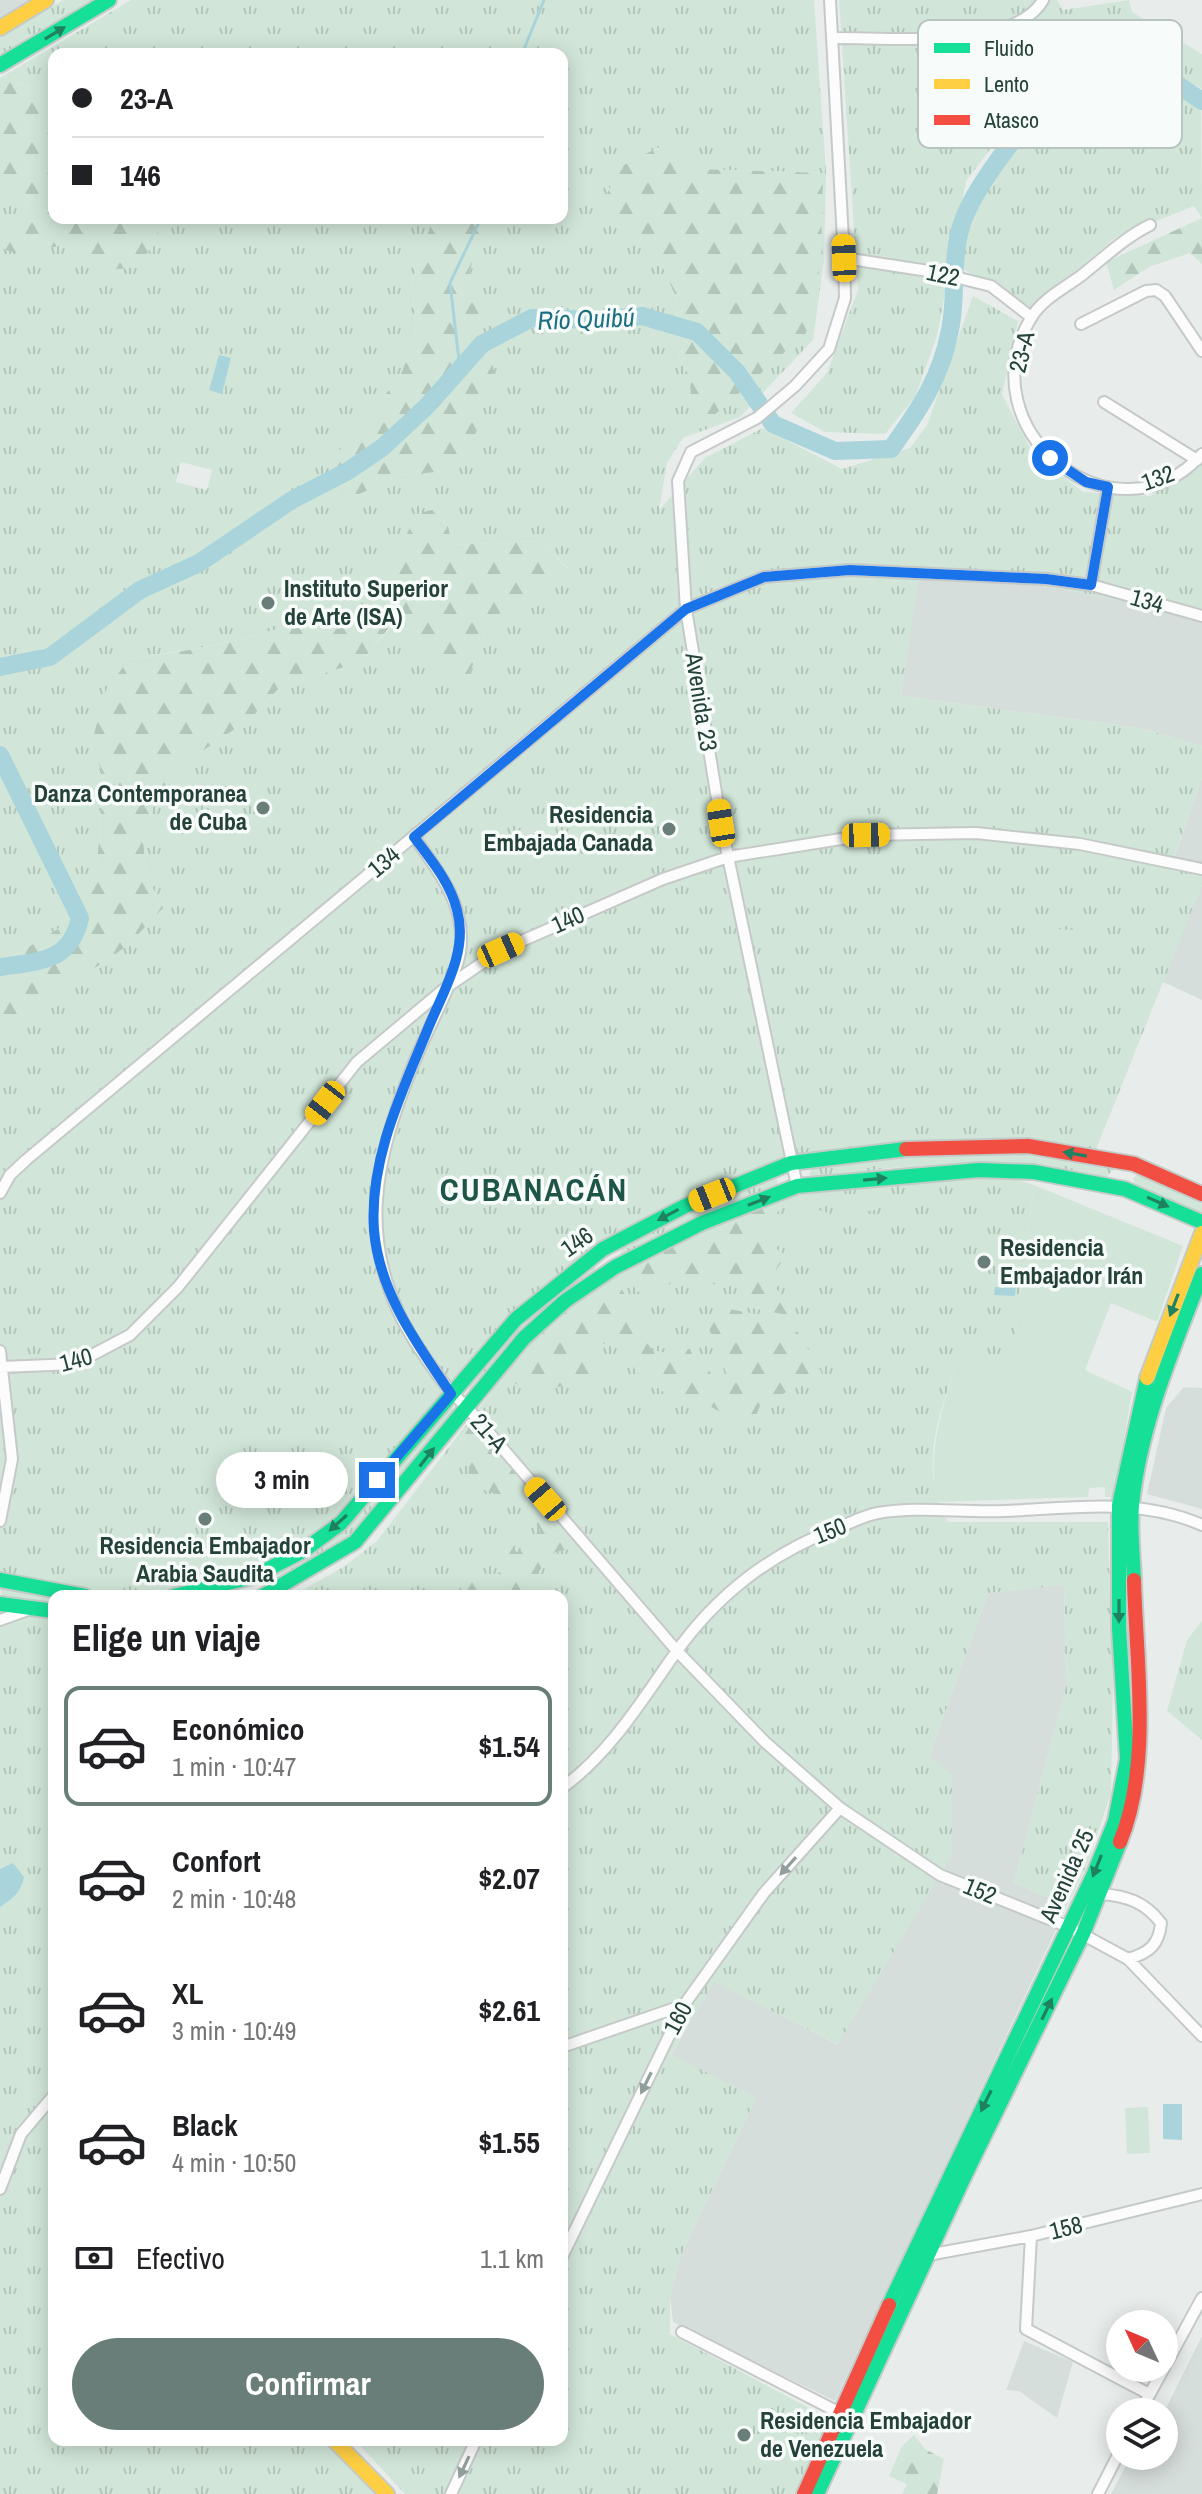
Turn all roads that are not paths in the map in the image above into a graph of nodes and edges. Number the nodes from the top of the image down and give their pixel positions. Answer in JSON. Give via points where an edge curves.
{"nodes":[{"id":1,"x":46,"y":0,"type":"edge"},
{"id":2,"x":109,"y":0,"type":"edge"},
{"id":3,"x":830,"y":0,"type":"edge"},
{"id":4,"x":1043,"y":0,"type":"edge"},
{"id":5,"x":1023,"y":20,"type":"edge"},
{"id":6,"x":0,"y":28,"type":"edge"},
{"id":7,"x":918,"y":36,"type":"edge"},
{"id":8,"x":833,"y":38,"type":"junction"},
{"id":9,"x":0,"y":65,"type":"edge"},
{"id":10,"x":1150,"y":225,"type":"dead end"},
{"id":11,"x":844,"y":258,"type":"junction"},
{"id":12,"x":1031,"y":317,"type":"junction"},
{"id":13,"x":1081,"y":324,"type":"dead end"},
{"id":14,"x":1202,"y":351,"type":"edge"},
{"id":15,"x":1104,"y":402,"type":"dead end"},
{"id":16,"x":1199,"y":457,"type":"edge"},
{"id":17,"x":1108,"y":487,"type":"junction"},
{"id":18,"x":1091,"y":585,"type":"junction"},
{"id":19,"x":686,"y":609,"type":"junction"},
{"id":20,"x":1202,"y":616,"type":"edge"},
{"id":21,"x":414,"y":837,"type":"junction"},
{"id":22,"x":728,"y":857,"type":"junction"},
{"id":23,"x":1202,"y":869,"type":"edge"},
{"id":24,"x":444,"y":989,"type":"junction"},
{"id":25,"x":791,"y":1163,"type":"junction"},
{"id":26,"x":1134,"y":1164,"type":"junction"},
{"id":27,"x":5,"y":1174,"type":"edge"},
{"id":28,"x":797,"y":1186,"type":"junction"},
{"id":29,"x":1125,"y":1189,"type":"junction"},
{"id":30,"x":0,"y":1193,"type":"edge"},
{"id":31,"x":1202,"y":1194,"type":"edge"},
{"id":32,"x":1202,"y":1222,"type":"edge"},
{"id":33,"x":1202,"y":1233,"type":"edge"},
{"id":34,"x":603,"y":1249,"type":"junction"},
{"id":35,"x":615,"y":1267,"type":"junction"},
{"id":36,"x":1202,"y":1274,"type":"edge"},
{"id":37,"x":0,"y":1351,"type":"edge"},
{"id":38,"x":1,"y":1367,"type":"edge"},
{"id":39,"x":451,"y":1394,"type":"junction"},
{"id":40,"x":467,"y":1407,"type":"junction"},
{"id":41,"x":1126,"y":1505,"type":"junction"},
{"id":42,"x":0,"y":1521,"type":"edge"},
{"id":43,"x":1202,"y":1525,"type":"edge"},
{"id":44,"x":253,"y":1577,"type":"junction"},
{"id":45,"x":0,"y":1580,"type":"edge"},
{"id":46,"x":53,"y":1590,"type":"edge"},
{"id":47,"x":199,"y":1590,"type":"edge"},
{"id":48,"x":258,"y":1590,"type":"edge"},
{"id":49,"x":271,"y":1590,"type":"edge"},
{"id":50,"x":0,"y":1604,"type":"edge"},
{"id":51,"x":31,"y":1609,"type":"junction"},
{"id":52,"x":48,"y":1610,"type":"edge"},
{"id":53,"x":0,"y":1620,"type":"edge"},
{"id":54,"x":677,"y":1651,"type":"junction"},
{"id":55,"x":568,"y":1783,"type":"edge"},
{"id":56,"x":840,"y":1808,"type":"junction"},
{"id":57,"x":1101,"y":1894,"type":"junction"},
{"id":58,"x":1069,"y":1927,"type":"junction"},
{"id":59,"x":1083,"y":1934,"type":"junction"},
{"id":60,"x":1128,"y":1959,"type":"junction"},
{"id":61,"x":684,"y":2005,"type":"junction"},
{"id":62,"x":1202,"y":2036,"type":"edge"},
{"id":63,"x":568,"y":2045,"type":"edge"},
{"id":64,"x":48,"y":2102,"type":"edge"},
{"id":65,"x":0,"y":2189,"type":"edge"},
{"id":66,"x":1202,"y":2194,"type":"edge"},
{"id":67,"x":1031,"y":2236,"type":"junction"},
{"id":68,"x":568,"y":2245,"type":"edge"},
{"id":69,"x":928,"y":2255,"type":"junction"},
{"id":70,"x":1202,"y":2298,"type":"edge"},
{"id":71,"x":682,"y":2332,"type":"dead end"},
{"id":72,"x":1178,"y":2342,"type":"edge"},
{"id":73,"x":1156,"y":2382,"type":"edge"},
{"id":74,"x":1149,"y":2394,"type":"junction"},
{"id":75,"x":1147,"y":2398,"type":"edge"},
{"id":76,"x":842,"y":2414,"type":"junction"},
{"id":77,"x":340,"y":2446,"type":"edge"},
{"id":78,"x":473,"y":2446,"type":"edge"},
{"id":79,"x":1110,"y":2470,"type":"edge"},
{"id":80,"x":387,"y":2494,"type":"edge"},
{"id":81,"x":451,"y":2494,"type":"edge"},
{"id":82,"x":804,"y":2494,"type":"edge"},
{"id":83,"x":817,"y":2494,"type":"edge"},
{"id":84,"x":1098,"y":2494,"type":"edge"}],
"edges":[{"from":1,"to":6,"type":"main road"},
{"from":9,"to":2,"type":"main road","one_way":true},
{"from":3,"to":8,"type":"street","name":"Avenida 23"},
{"from":4,"to":5,"type":"street"},
{"from":7,"to":8,"type":"street"},
{"from":8,"to":11,"type":"street","name":"Avenida 23"},
{"from":10,"to":12,"type":"street","name":"23-A","via":[[1127,237]]},
{"from":11,"to":12,"type":"street","name":"122","via":[[991,286]]},
{"from":11,"to":19,"type":"street","name":"Avenida 23","via":[[845,298],[829,349],[757,418],[691,452],[678,481]]},
{"from":12,"to":17,"type":"street","name":"23-A","via":[[1014,378],[1022,420],[1050,458],[1086,482]]},
{"from":13,"to":14,"type":"street","via":[[1156,290]]},
{"from":15,"to":16,"type":"street"},
{"from":16,"to":17,"type":"street","name":"132","via":[[1168,479],[1132,488]]},
{"from":17,"to":18,"type":"street"},
{"from":18,"to":19,"type":"street","name":"134","via":[[850,570],[764,577]]},
{"from":18,"to":20,"type":"street","name":"134"},
{"from":19,"to":21,"type":"street","name":"134"},
{"from":19,"to":22,"type":"street","name":"Avenida 23"},
{"from":21,"to":24,"type":"street","name":"21-A","via":[[444,877],[458,911],[460,953]]},
{"from":21,"to":27,"type":"street","name":"134"},
{"from":22,"to":23,"type":"street","name":"140","via":[[866,835],[976,833],[1080,844]]},
{"from":22,"to":24,"type":"street","name":"140","via":[[663,879],[501,950]]},
{"from":22,"to":25,"type":"street","name":"Avenida 23"},
{"from":24,"to":38,"type":"street","name":"140","via":[[357,1062],[159,1310],[130,1335],[75,1364]]},
{"from":24,"to":39,"type":"street","name":"21-A","via":[[392,1116],[378,1172],[374,1232],[399,1315]]},
{"from":26,"to":25,"type":"main road","name":"146","one_way":true,"via":[[1028,1146],[925,1147]]},
{"from":25,"to":28,"type":"street","name":"Avenida 23"},
{"from":25,"to":34,"type":"main road","name":"146","one_way":true,"via":[[685,1206]]},
{"from":26,"to":29,"type":"main road","via":[[1122,1173]]},
{"from":26,"to":31,"type":"main road","name":"146"},
{"from":27,"to":30,"type":"street"},
{"from":28,"to":29,"type":"main road","name":"146","one_way":true,"via":[[979,1170],[1034,1172]]},
{"from":35,"to":28,"type":"main road","name":"146","one_way":true,"via":[[702,1223]]},
{"from":29,"to":32,"type":"main road","name":"146","one_way":true},
{"from":33,"to":41,"type":"main road","name":"Avenida 25","one_way":true,"via":[[1147,1377]]},
{"from":34,"to":35,"type":"main road"},
{"from":34,"to":39,"type":"main road","name":"146","via":[[516,1319]]},
{"from":35,"to":40,"type":"main road","name":"146","via":[[524,1338]]},
{"from":36,"to":41,"type":"main road","name":"Avenida 25","via":[[1160,1381]]},
{"from":37,"to":38,"type":"street"},
{"from":38,"to":42,"type":"street","via":[[12,1459]]},
{"from":39,"to":40,"type":"street","name":"21-A"},
{"from":39,"to":44,"type":"main road","name":"146","one_way":true,"via":[[341,1523]]},
{"from":49,"to":40,"type":"main road","name":"146","one_way":true,"via":[[355,1542]]},
{"from":40,"to":54,"type":"street","name":"21-A"},
{"from":41,"to":43,"type":"street","name":"150"},
{"from":41,"to":54,"type":"street","name":"150","via":[[876,1513],[778,1555],[739,1583]]},
{"from":41,"to":57,"type":"main road","name":"Avenida 25","via":[[1139,1762],[1128,1824]]},
{"from":41,"to":58,"type":"main road","name":"Avenida 25","one_way":true,"via":[[1119,1628],[1127,1759],[1115,1821]]},
{"from":44,"to":47,"type":"main road","name":"146"},
{"from":44,"to":48,"type":"main road"},
{"from":45,"to":46,"type":"main road"},
{"from":50,"to":51,"type":"main road"},
{"from":51,"to":52,"type":"main road"},
{"from":51,"to":53,"type":"street"},
{"from":54,"to":55,"type":"street","name":"150","via":[[616,1739]]},
{"from":54,"to":56,"type":"street","name":"21-A","via":[[765,1742]]},
{"from":56,"to":58,"type":"street","name":"152","via":[[940,1875]]},
{"from":56,"to":61,"type":"street","name":"160","one_way":true,"via":[[764,1893]]},
{"from":57,"to":59,"type":"main road","name":"Avenida 25"},
{"from":57,"to":60,"type":"street","via":[[1140,1902],[1161,1923],[1160,1939],[1146,1954]]},
{"from":58,"to":59,"type":"street","name":"152"},
{"from":58,"to":76,"type":"main road","name":"Avenida 25","one_way":true,"via":[[937,2200]]},
{"from":59,"to":60,"type":"street","name":"152"},
{"from":69,"to":59,"type":"main road","name":"Avenida 25","one_way":true},
{"from":60,"to":62,"type":"street","name":"152"},
{"from":61,"to":63,"type":"street"},
{"from":61,"to":68,"type":"street","name":"160","one_way":true},
{"from":64,"to":65,"type":"street","via":[[21,2134]]},
{"from":66,"to":67,"type":"street","name":"158"},
{"from":67,"to":69,"type":"street","name":"158"},
{"from":67,"to":74,"type":"street","via":[[1026,2329]]},
{"from":69,"to":83,"type":"main road","name":"Avenida 25"},
{"from":70,"to":72,"type":"street"},
{"from":71,"to":76,"type":"street"},
{"from":73,"to":74,"type":"street"},
{"from":74,"to":75,"type":"street"},
{"from":76,"to":82,"type":"main road","name":"Avenida 25"},
{"from":77,"to":80,"type":"main road"},
{"from":78,"to":81,"type":"street","one_way":true},
{"from":79,"to":84,"type":"street"}]}
